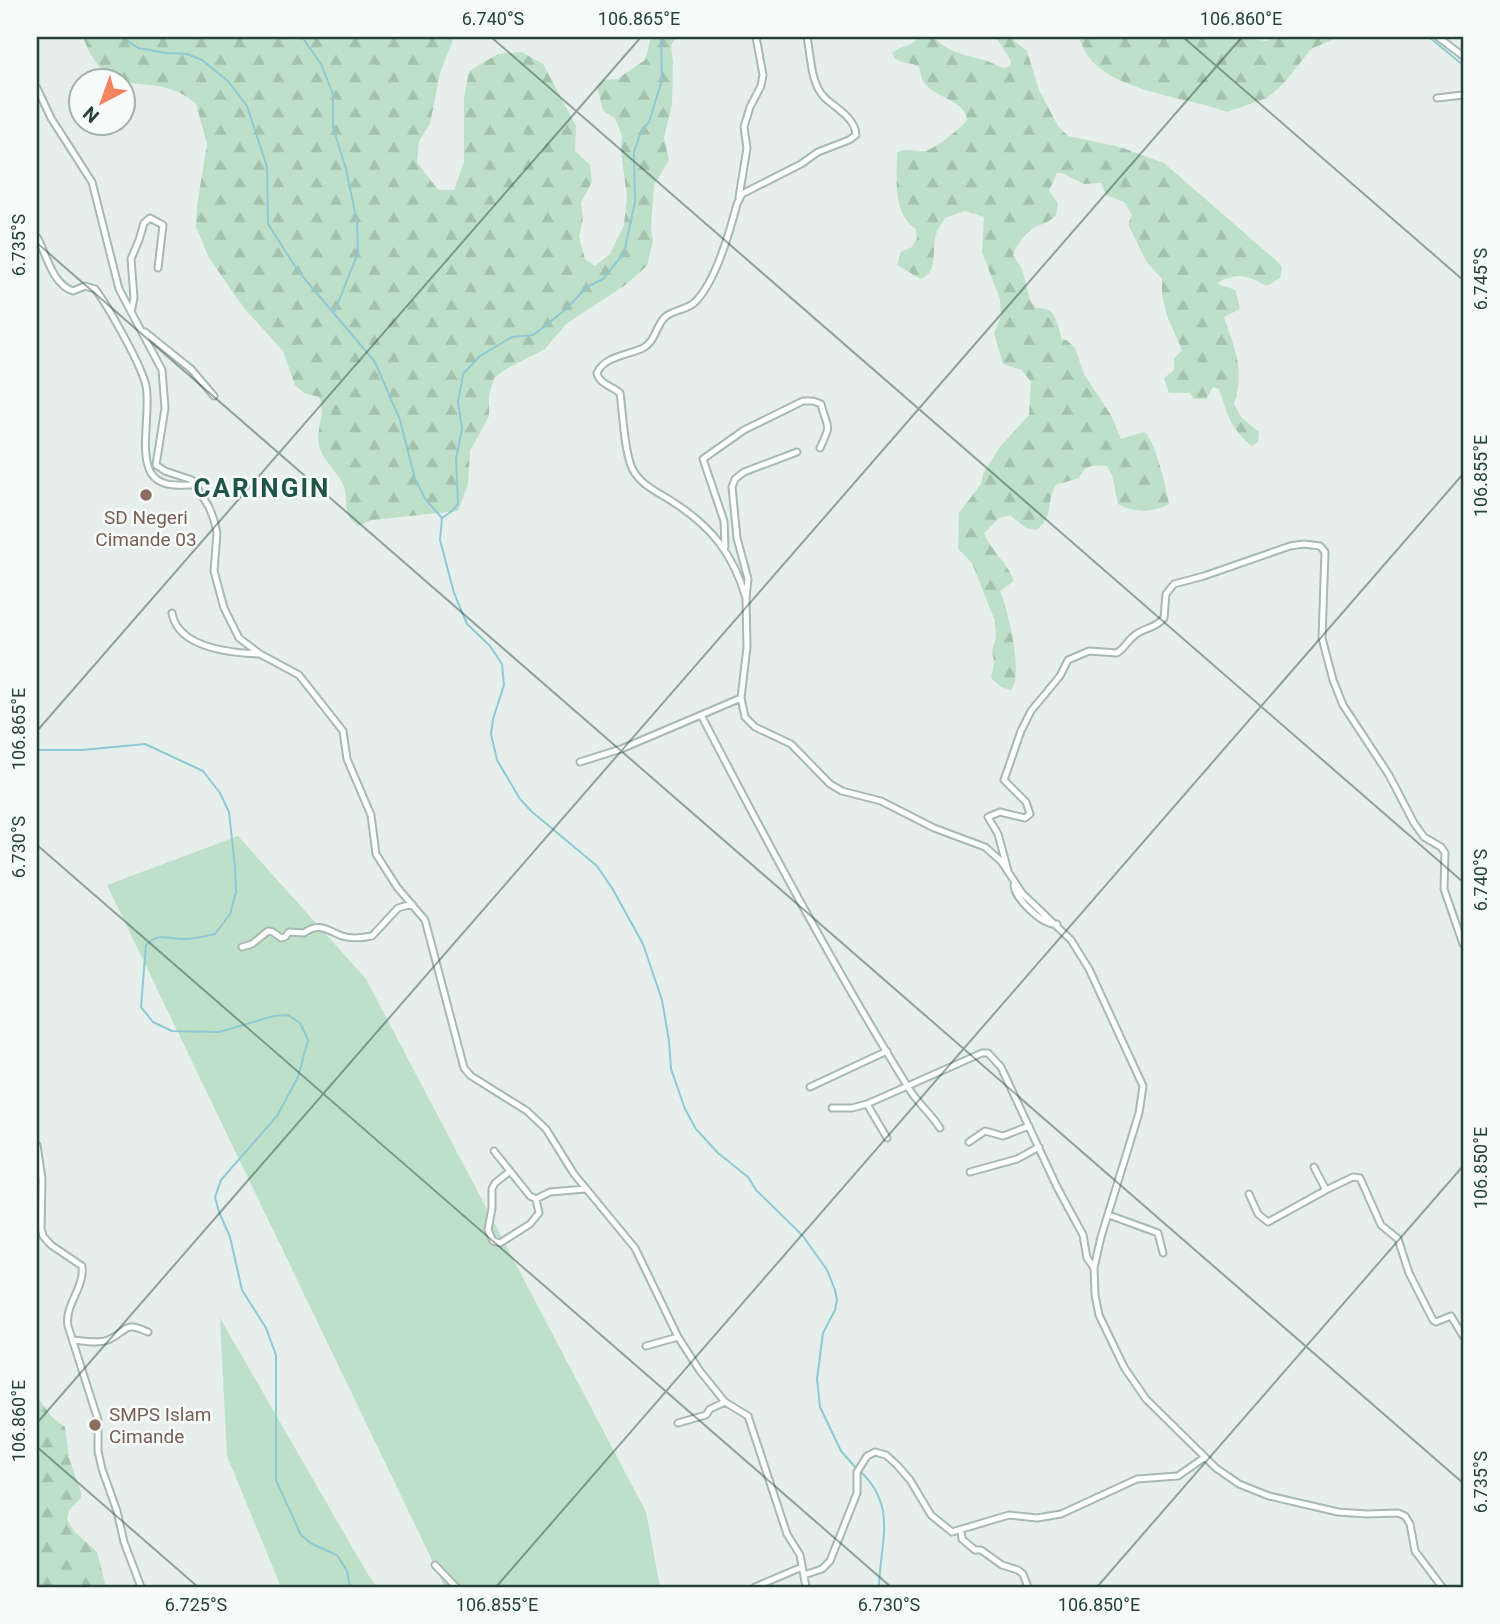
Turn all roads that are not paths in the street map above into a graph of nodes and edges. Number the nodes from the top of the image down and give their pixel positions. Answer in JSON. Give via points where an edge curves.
{"nodes":[{"id":1,"x":755,"y":37,"type":"edge"},
{"id":2,"x":807,"y":37,"type":"edge"},
{"id":3,"x":1438,"y":37,"type":"edge"},
{"id":4,"x":1463,"y":56,"type":"edge"},
{"id":5,"x":37,"y":88,"type":"edge"},
{"id":6,"x":1463,"y":95,"type":"edge"},
{"id":7,"x":1437,"y":98,"type":"dead end"},
{"id":8,"x":739,"y":197,"type":"junction"},
{"id":9,"x":37,"y":237,"type":"edge"},
{"id":10,"x":158,"y":268,"type":"dead end"},
{"id":11,"x":131,"y":312,"type":"junction"},
{"id":12,"x":142,"y":330,"type":"junction"},
{"id":13,"x":214,"y":396,"type":"dead end"},
{"id":14,"x":820,"y":448,"type":"dead end"},
{"id":15,"x":797,"y":452,"type":"dead end"},
{"id":16,"x":196,"y":485,"type":"junction"},
{"id":17,"x":724,"y":548,"type":"junction"},
{"id":18,"x":746,"y":598,"type":"junction"},
{"id":19,"x":172,"y":613,"type":"dead end"},
{"id":20,"x":260,"y":654,"type":"junction"},
{"id":21,"x":741,"y":698,"type":"junction"},
{"id":22,"x":701,"y":715,"type":"junction"},
{"id":23,"x":580,"y":762,"type":"dead end"},
{"id":24,"x":1008,"y":874,"type":"junction"},
{"id":25,"x":412,"y":904,"type":"junction"},
{"id":26,"x":1463,"y":944,"type":"edge"},
{"id":27,"x":242,"y":947,"type":"dead end"},
{"id":28,"x":887,"y":1051,"type":"junction"},
{"id":29,"x":810,"y":1087,"type":"dead end"},
{"id":30,"x":908,"y":1087,"type":"junction"},
{"id":31,"x":867,"y":1104,"type":"junction"},
{"id":32,"x":832,"y":1108,"type":"dead end"},
{"id":33,"x":1029,"y":1126,"type":"junction"},
{"id":34,"x":940,"y":1128,"type":"dead end"},
{"id":35,"x":887,"y":1138,"type":"dead end"},
{"id":36,"x":969,"y":1142,"type":"dead end"},
{"id":37,"x":37,"y":1145,"type":"edge"},
{"id":38,"x":1039,"y":1147,"type":"junction"},
{"id":39,"x":494,"y":1151,"type":"dead end"},
{"id":40,"x":1314,"y":1167,"type":"dead end"},
{"id":41,"x":509,"y":1171,"type":"junction"},
{"id":42,"x":970,"y":1172,"type":"dead end"},
{"id":43,"x":585,"y":1189,"type":"junction"},
{"id":44,"x":1326,"y":1190,"type":"junction"},
{"id":45,"x":1249,"y":1194,"type":"dead end"},
{"id":46,"x":536,"y":1199,"type":"junction"},
{"id":47,"x":1109,"y":1215,"type":"junction"},
{"id":48,"x":1163,"y":1253,"type":"dead end"},
{"id":49,"x":1094,"y":1268,"type":"junction"},
{"id":50,"x":148,"y":1332,"type":"dead end"},
{"id":51,"x":1463,"y":1336,"type":"edge"},
{"id":52,"x":678,"y":1337,"type":"junction"},
{"id":53,"x":73,"y":1340,"type":"junction"},
{"id":54,"x":646,"y":1346,"type":"dead end"},
{"id":55,"x":725,"y":1402,"type":"junction"},
{"id":56,"x":678,"y":1423,"type":"dead end"},
{"id":57,"x":1205,"y":1457,"type":"junction"},
{"id":58,"x":961,"y":1531,"type":"junction"},
{"id":59,"x":435,"y":1565,"type":"dead end"},
{"id":60,"x":803,"y":1571,"type":"junction"},
{"id":61,"x":141,"y":1587,"type":"edge"},
{"id":62,"x":456,"y":1587,"type":"edge"},
{"id":63,"x":755,"y":1587,"type":"edge"},
{"id":64,"x":806,"y":1587,"type":"edge"},
{"id":65,"x":1028,"y":1587,"type":"edge"},
{"id":66,"x":1441,"y":1587,"type":"edge"}],
"edges":[{"from":1,"to":8,"type":"street","via":[[763,75],[744,127],[747,148]]},
{"from":2,"to":8,"type":"street","via":[[820,92],[852,122],[856,135]]},
{"from":3,"to":4,"type":"street"},
{"from":5,"to":11,"type":"street","via":[[92,181],[119,289]]},
{"from":6,"to":7,"type":"street"},
{"from":8,"to":17,"type":"street","via":[[712,279],[702,294],[691,306],[665,317],[644,348],[621,355],[597,373],[598,379],[621,393],[635,473],[697,520]]},
{"from":9,"to":16,"type":"street","via":[[63,286],[95,289],[138,365],[146,385],[147,454],[152,475],[163,483]]},
{"from":10,"to":11,"type":"street","via":[[163,225],[150,218],[131,259]]},
{"from":11,"to":12,"type":"street"},
{"from":12,"to":13,"type":"street","via":[[191,369]]},
{"from":12,"to":16,"type":"street","via":[[162,370],[165,393],[156,465]]},
{"from":14,"to":17,"type":"street","via":[[829,426],[821,404],[803,401],[744,430],[703,459],[724,521]]},
{"from":15,"to":18,"type":"street","via":[[744,472],[733,483],[737,538],[748,579]]},
{"from":16,"to":20,"type":"street","via":[[217,533],[214,571],[224,608],[239,638]]},
{"from":17,"to":18,"type":"street"},
{"from":18,"to":21,"type":"street"},
{"from":19,"to":20,"type":"street","via":[[178,630],[203,644],[235,654]]},
{"from":20,"to":25,"type":"street","via":[[299,675],[339,723],[347,759],[371,815],[376,854]]},
{"from":21,"to":22,"type":"street"},
{"from":21,"to":24,"type":"street","via":[[751,724],[791,744],[830,784],[985,847]]},
{"from":22,"to":23,"type":"street"},
{"from":22,"to":28,"type":"street"},
{"from":24,"to":26,"type":"street","via":[[998,834],[988,817],[1000,812],[1025,818],[1030,814],[1026,802],[1004,780],[1031,710],[1068,660],[1089,651],[1117,653],[1133,636],[1152,628],[1164,618],[1166,594],[1174,584],[1290,545],[1320,546],[1325,552],[1322,638],[1333,680],[1343,705],[1414,823],[1445,853],[1444,889]]},
{"from":24,"to":47,"type":"street","via":[[1071,940],[1143,1086]]},
{"from":25,"to":27,"type":"street","via":[[398,908],[372,936],[351,938],[321,927],[289,932],[281,938],[268,931]]},
{"from":25,"to":43,"type":"street","via":[[425,920],[466,1072],[536,1119]]},
{"from":28,"to":29,"type":"street"},
{"from":28,"to":30,"type":"street"},
{"from":30,"to":31,"type":"street"},
{"from":30,"to":33,"type":"street","via":[[988,1053],[1001,1067]]},
{"from":30,"to":34,"type":"street"},
{"from":31,"to":32,"type":"street"},
{"from":31,"to":35,"type":"street"},
{"from":33,"to":36,"type":"street","via":[[1003,1136],[985,1131]]},
{"from":33,"to":38,"type":"street"},
{"from":37,"to":53,"type":"street","via":[[43,1236],[82,1266],[68,1314]]},
{"from":38,"to":42,"type":"street","via":[[1017,1159]]},
{"from":38,"to":49,"type":"street","via":[[1083,1235]]},
{"from":39,"to":41,"type":"street"},
{"from":40,"to":44,"type":"street"},
{"from":41,"to":46,"type":"street"},
{"from":41,"to":46,"type":"street","via":[[492,1189],[488,1230],[493,1241],[500,1243],[530,1224],[539,1213]]},
{"from":43,"to":46,"type":"street","via":[[550,1192]]},
{"from":43,"to":52,"type":"street","via":[[640,1256]]},
{"from":44,"to":45,"type":"street","via":[[1268,1222],[1258,1214]]},
{"from":44,"to":51,"type":"street","via":[[1360,1178],[1381,1225],[1398,1239],[1433,1320],[1451,1316]]},
{"from":47,"to":48,"type":"street","via":[[1158,1233]]},
{"from":47,"to":49,"type":"street"},
{"from":49,"to":57,"type":"street","via":[[1099,1315],[1124,1367],[1146,1399]]},
{"from":50,"to":53,"type":"street","via":[[127,1326],[105,1341]]},
{"from":52,"to":54,"type":"street"},
{"from":52,"to":55,"type":"street"},
{"from":53,"to":61,"type":"street","via":[[98,1420],[100,1461]]},
{"from":55,"to":56,"type":"street","via":[[706,1415]]},
{"from":55,"to":60,"type":"street","via":[[750,1419]]},
{"from":57,"to":58,"type":"street","via":[[1178,1476],[1137,1479],[1061,1514],[1037,1518],[1009,1515]]},
{"from":57,"to":66,"type":"street","via":[[1239,1484],[1269,1496],[1338,1512],[1402,1513],[1409,1522],[1415,1551]]},
{"from":58,"to":60,"type":"street","via":[[952,1532],[931,1515],[911,1480],[878,1452],[867,1456],[858,1469],[857,1493],[830,1561],[822,1569]]},
{"from":58,"to":65,"type":"street","via":[[962,1539],[975,1550],[1023,1574]]},
{"from":59,"to":62,"type":"street"},
{"from":60,"to":63,"type":"street"},
{"from":60,"to":64,"type":"street"}]}
